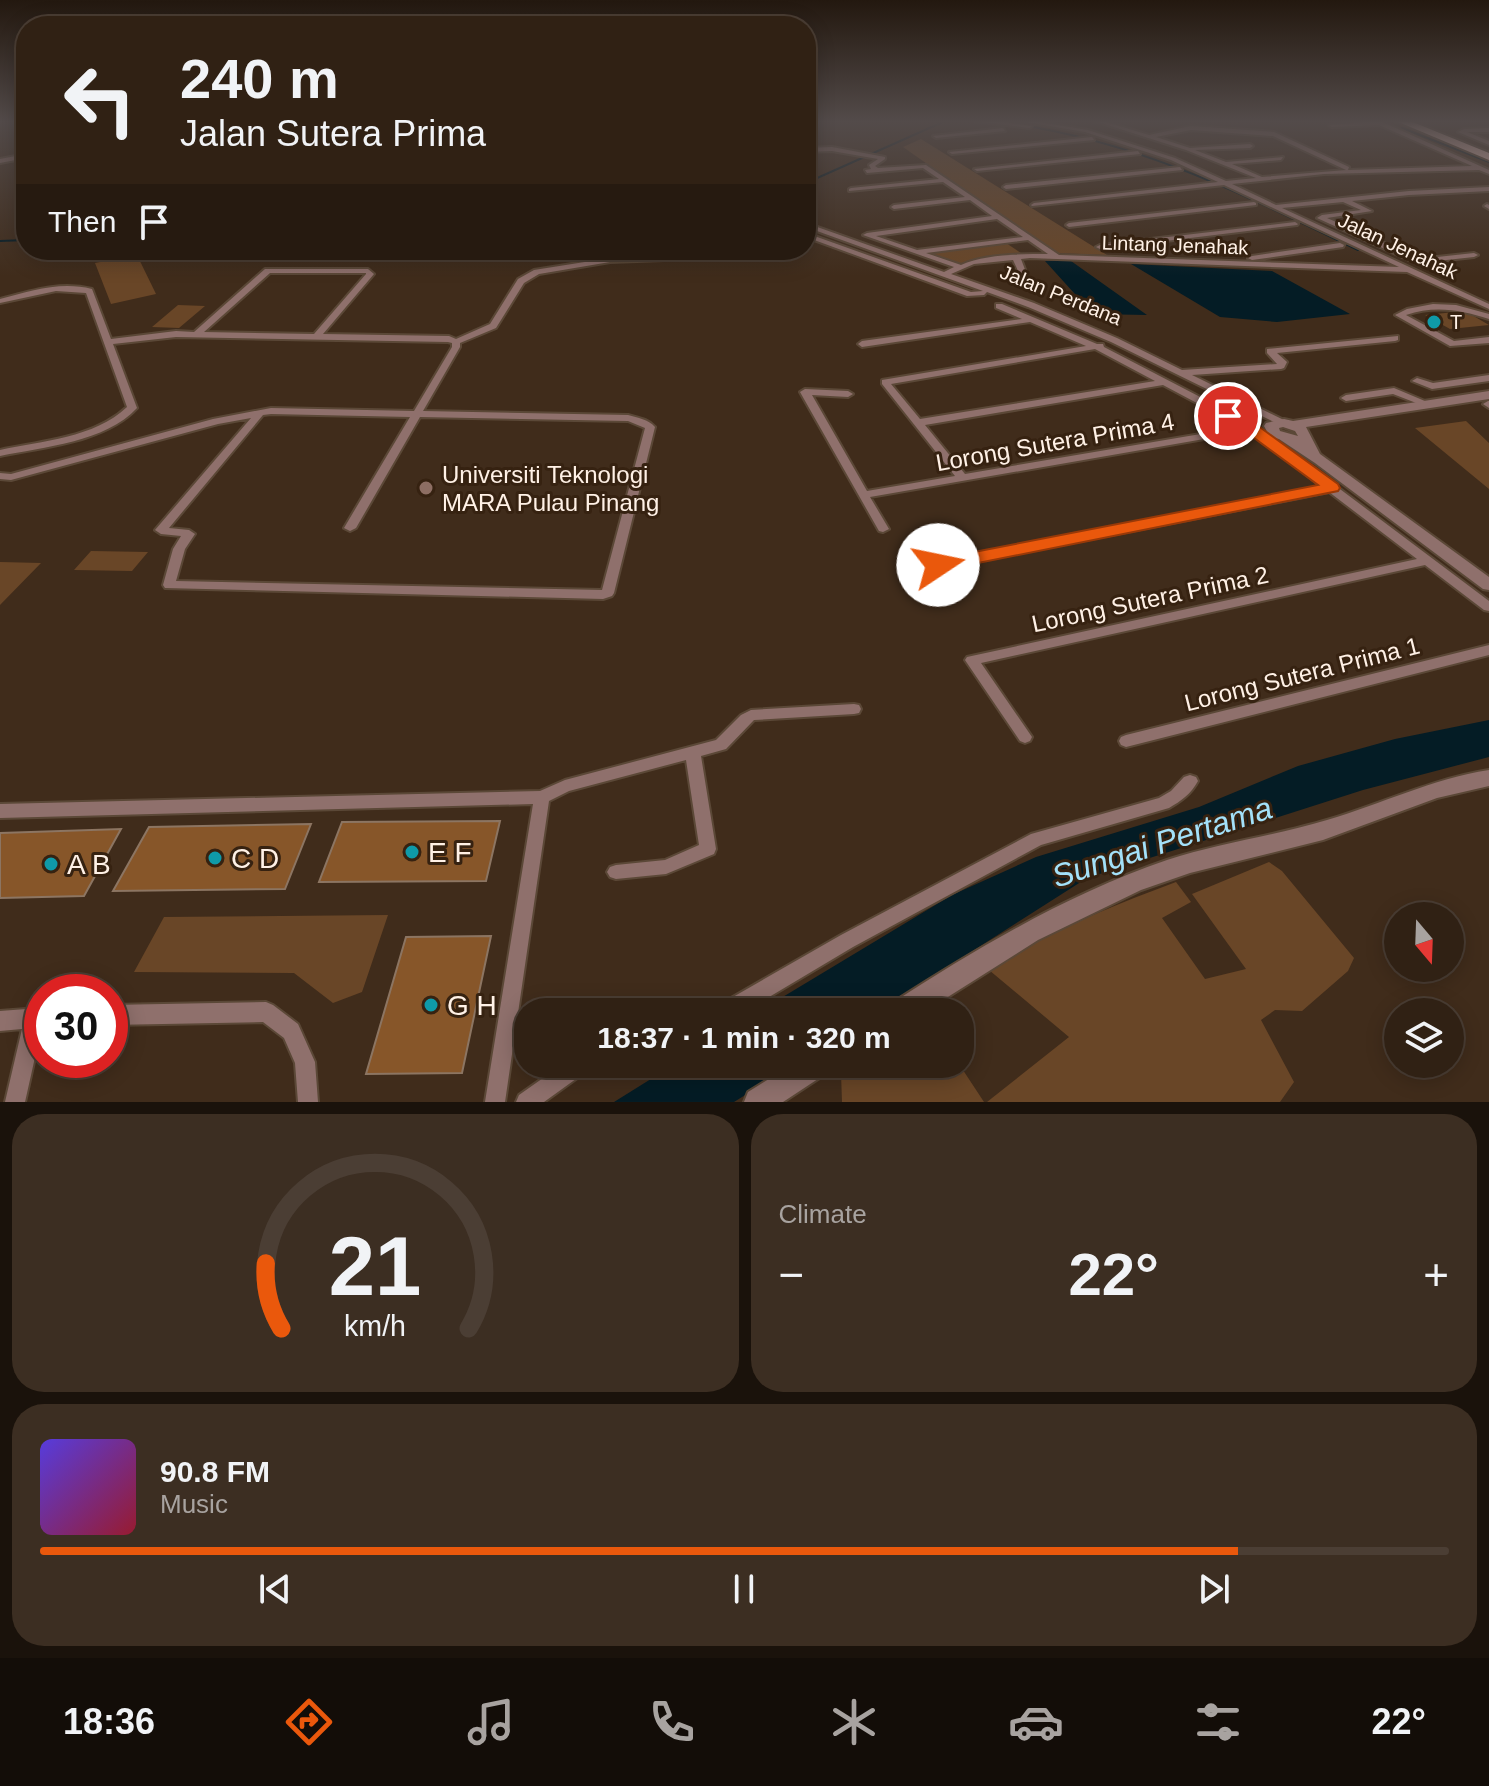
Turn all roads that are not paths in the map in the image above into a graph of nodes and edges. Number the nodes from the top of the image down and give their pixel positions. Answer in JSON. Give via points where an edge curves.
{"nodes":[{"id":1,"x":934,"y":172,"type":"edge"},
{"id":2,"x":1147,"y":172,"type":"edge"},
{"id":3,"x":1187,"y":172,"type":"edge"},
{"id":4,"x":1203,"y":172,"type":"edge"},
{"id":5,"x":1249,"y":172,"type":"edge"},
{"id":6,"x":1335,"y":172,"type":"edge"},
{"id":7,"x":1262,"y":178,"type":"junction"},
{"id":8,"x":945,"y":180,"type":"junction"},
{"id":9,"x":1227,"y":183,"type":"junction"},
{"id":10,"x":1215,"y":185,"type":"junction"},
{"id":11,"x":1006,"y":187,"type":"dead end"},
{"id":12,"x":1489,"y":189,"type":"edge"},
{"id":13,"x":851,"y":190,"type":"dead end"},
{"id":14,"x":971,"y":198,"type":"junction"},
{"id":15,"x":1344,"y":200,"type":"junction"},
{"id":16,"x":1254,"y":204,"type":"junction"},
{"id":17,"x":1034,"y":205,"type":"dead end"},
{"id":18,"x":894,"y":207,"type":"dead end"},
{"id":19,"x":1275,"y":207,"type":"junction"},
{"id":20,"x":999,"y":217,"type":"junction"},
{"id":21,"x":1320,"y":218,"type":"junction"},
{"id":22,"x":1299,"y":222,"type":"junction"},
{"id":23,"x":1069,"y":225,"type":"dead end"},
{"id":24,"x":816,"y":234,"type":"edge"},
{"id":25,"x":816,"y":234,"type":"edge"},
{"id":26,"x":1030,"y":238,"type":"junction"},
{"id":27,"x":1340,"y":245,"type":"junction"},
{"id":28,"x":1100,"y":247,"type":"dead end"},
{"id":29,"x":916,"y":252,"type":"junction"},
{"id":30,"x":1474,"y":255,"type":"dead end"},
{"id":31,"x":1016,"y":257,"type":"junction"},
{"id":32,"x":1057,"y":257,"type":"junction"},
{"id":33,"x":1252,"y":258,"type":"dead end"},
{"id":34,"x":610,"y":260,"type":"edge"},
{"id":35,"x":1377,"y":262,"type":"dead end"},
{"id":36,"x":960,"y":267,"type":"junction"},
{"id":37,"x":1412,"y":271,"type":"junction"},
{"id":38,"x":942,"y":275,"type":"junction"},
{"id":39,"x":1009,"y":277,"type":"dead end"},
{"id":40,"x":984,"y":293,"type":"junction"},
{"id":41,"x":0,"y":301,"type":"edge"},
{"id":42,"x":1487,"y":305,"type":"edge"},
{"id":43,"x":999,"y":306,"type":"dead end"},
{"id":44,"x":1489,"y":317,"type":"edge"},
{"id":45,"x":1033,"y":320,"type":"junction"},
{"id":46,"x":197,"y":334,"type":"junction"},
{"id":47,"x":316,"y":337,"type":"junction"},
{"id":48,"x":1395,"y":338,"type":"dead end"},
{"id":49,"x":1489,"y":340,"type":"edge"},
{"id":50,"x":109,"y":342,"type":"junction"},
{"id":51,"x":456,"y":342,"type":"junction"},
{"id":52,"x":862,"y":344,"type":"dead end"},
{"id":53,"x":1106,"y":344,"type":"junction"},
{"id":54,"x":1181,"y":373,"type":"junction"},
{"id":55,"x":1489,"y":378,"type":"edge"},
{"id":56,"x":1417,"y":381,"type":"dead end"},
{"id":57,"x":1167,"y":382,"type":"junction"},
{"id":58,"x":848,"y":394,"type":"dead end"},
{"id":59,"x":1489,"y":395,"type":"edge"},
{"id":60,"x":1346,"y":398,"type":"dead end"},
{"id":61,"x":1407,"y":400,"type":"junction"},
{"id":62,"x":1489,"y":404,"type":"edge"},
{"id":63,"x":260,"y":413,"type":"junction"},
{"id":64,"x":416,"y":414,"type":"junction"},
{"id":65,"x":917,"y":423,"type":"junction"},
{"id":66,"x":1252,"y":428,"type":"junction"},
{"id":67,"x":1290,"y":431,"type":"junction"},
{"id":68,"x":0,"y":453,"type":"edge"},
{"id":69,"x":6,"y":476,"type":"edge"},
{"id":70,"x":962,"y":478,"type":"junction"},
{"id":71,"x":0,"y":486,"type":"edge"},
{"id":72,"x":1332,"y":488,"type":"junction"},
{"id":73,"x":864,"y":495,"type":"junction"},
{"id":74,"x":350,"y":528,"type":"dead end"},
{"id":75,"x":883,"y":529,"type":"dead end"},
{"id":76,"x":1428,"y":560,"type":"junction"},
{"id":77,"x":908,"y":571,"type":"dead end"},
{"id":78,"x":1489,"y":585,"type":"edge"},
{"id":79,"x":1489,"y":607,"type":"edge"},
{"id":80,"x":1489,"y":650,"type":"edge"},
{"id":81,"x":854,"y":709,"type":"dead end"},
{"id":82,"x":1025,"y":737,"type":"dead end"},
{"id":83,"x":1126,"y":741,"type":"dead end"},
{"id":84,"x":693,"y":753,"type":"junction"},
{"id":85,"x":1489,"y":778,"type":"edge"},
{"id":86,"x":1190,"y":781,"type":"dead end"},
{"id":87,"x":542,"y":797,"type":"junction"},
{"id":88,"x":0,"y":811,"type":"edge"},
{"id":89,"x":616,"y":872,"type":"dead end"},
{"id":90,"x":750,"y":998,"type":"edge"},
{"id":91,"x":922,"y":998,"type":"edge"},
{"id":92,"x":128,"y":1015,"type":"edge"},
{"id":93,"x":24,"y":1019,"type":"edge"},
{"id":94,"x":0,"y":1021,"type":"edge"},
{"id":95,"x":24,"y":1069,"type":"edge"},
{"id":96,"x":560,"y":1078,"type":"edge"},
{"id":97,"x":796,"y":1078,"type":"edge"},
{"id":98,"x":15,"y":1102,"type":"edge"},
{"id":99,"x":308,"y":1102,"type":"edge"},
{"id":100,"x":495,"y":1102,"type":"edge"},
{"id":101,"x":526,"y":1102,"type":"edge"},
{"id":102,"x":758,"y":1102,"type":"edge"}],
"edges":[{"from":1,"to":8,"type":"street"},
{"from":2,"to":11,"type":"street"},
{"from":3,"to":10,"type":"street"},
{"from":4,"to":9,"type":"street","name":"Jalan Jenahak"},
{"from":5,"to":7,"type":"street"},
{"from":6,"to":7,"type":"street"},
{"from":7,"to":9,"type":"street"},
{"from":8,"to":13,"type":"street"},
{"from":8,"to":14,"type":"street"},
{"from":9,"to":10,"type":"street"},
{"from":9,"to":19,"type":"street","name":"Jalan Jenahak"},
{"from":10,"to":16,"type":"street"},
{"from":10,"to":17,"type":"street"},
{"from":12,"to":15,"type":"street"},
{"from":14,"to":18,"type":"street"},
{"from":14,"to":20,"type":"street"},
{"from":15,"to":19,"type":"street"},
{"from":15,"to":21,"type":"street","via":[[1369,211]]},
{"from":16,"to":22,"type":"street"},
{"from":16,"to":23,"type":"street"},
{"from":19,"to":22,"type":"street","name":"Jalan Jenahak"},
{"from":20,"to":26,"type":"street"},
{"from":20,"to":29,"type":"street","via":[[867,235]]},
{"from":21,"to":22,"type":"street"},
{"from":21,"to":30,"type":"street","via":[[1407,257]]},
{"from":22,"to":27,"type":"street"},
{"from":22,"to":28,"type":"street"},
{"from":22,"to":37,"type":"street","name":"Jalan Jenahak"},
{"from":24,"to":38,"type":"street","name":"Jalan Perdana"},
{"from":25,"to":40,"type":"street","via":[[970,294]]},
{"from":26,"to":29,"type":"street"},
{"from":26,"to":32,"type":"street"},
{"from":27,"to":33,"type":"street"},
{"from":27,"to":35,"type":"street"},
{"from":29,"to":36,"type":"street"},
{"from":31,"to":32,"type":"street","name":"Lintang Jenahak"},
{"from":31,"to":36,"type":"street","name":"Lintang Jenahak"},
{"from":31,"to":39,"type":"street","via":[[1023,275]]},
{"from":32,"to":37,"type":"street","name":"Lintang Jenahak"},
{"from":34,"to":51,"type":"street","via":[[537,272],[521,281],[493,326]]},
{"from":36,"to":38,"type":"street","name":"Lintang Jenahak"},
{"from":37,"to":42,"type":"street","name":"Jalan Jenahak"},
{"from":38,"to":40,"type":"street","name":"Jalan Perdana"},
{"from":38,"to":53,"type":"street","name":"Jalan Perdana","via":[[1031,305]]},
{"from":40,"to":53,"type":"street","name":"Jalan Perdana"},
{"from":41,"to":50,"type":"street","via":[[82,288],[89,291]]},
{"from":43,"to":45,"type":"street"},
{"from":44,"to":49,"type":"street","via":[[1456,306],[1399,315],[1453,344]]},
{"from":45,"to":52,"type":"street"},
{"from":45,"to":53,"type":"street"},
{"from":46,"to":47,"type":"street"},
{"from":46,"to":47,"type":"street","via":[[268,271],[368,271]]},
{"from":46,"to":50,"type":"street"},
{"from":47,"to":51,"type":"street"},
{"from":48,"to":54,"type":"street","via":[[1274,349],[1270,351],[1282,362],[1274,368]]},
{"from":50,"to":68,"type":"street","via":[[132,408],[126,417],[99,429]]},
{"from":51,"to":64,"type":"street"},
{"from":53,"to":54,"type":"street","name":"Jalan Perdana"},
{"from":53,"to":57,"type":"street"},
{"from":53,"to":65,"type":"street","via":[[885,382]]},
{"from":53,"to":67,"type":"street","name":"Jalan Perdana"},
{"from":54,"to":67,"type":"street","name":"Jalan Perdana"},
{"from":55,"to":56,"type":"street","via":[[1432,386]]},
{"from":57,"to":65,"type":"street"},
{"from":57,"to":66,"type":"street"},
{"from":58,"to":73,"type":"street","via":[[805,392]]},
{"from":59,"to":61,"type":"street","via":[[1427,404]]},
{"from":60,"to":61,"type":"street","via":[[1389,391]]},
{"from":61,"to":67,"type":"street"},
{"from":62,"to":67,"type":"street"},
{"from":63,"to":64,"type":"street"},
{"from":63,"to":64,"type":"street","via":[[161,530],[189,534],[169,585],[584,597],[608,593],[650,427],[646,423],[628,418]]},
{"from":63,"to":69,"type":"street"},
{"from":64,"to":74,"type":"street"},
{"from":65,"to":70,"type":"street"},
{"from":66,"to":70,"type":"street","name":"Lorong Sutera Prima 4"},
{"from":66,"to":72,"type":"street"},
{"from":67,"to":78,"type":"street","name":"Jalan Perdana","via":[[1320,460]]},
{"from":69,"to":71,"type":"street"},
{"from":70,"to":73,"type":"street","name":"Lorong Sutera Prima 4"},
{"from":72,"to":76,"type":"street"},
{"from":72,"to":77,"type":"street"},
{"from":73,"to":75,"type":"street"},
{"from":76,"to":79,"type":"street"},
{"from":76,"to":82,"type":"street","name":"Lorong Sutera Prima 2","via":[[972,660]]},
{"from":80,"to":83,"type":"street","name":"Lorong Sutera Prima 1"},
{"from":81,"to":84,"type":"street","via":[[751,715],[739,723],[731,739]]},
{"from":84,"to":87,"type":"street","via":[[565,786]]},
{"from":84,"to":89,"type":"street","via":[[708,849],[666,867]]},
{"from":85,"to":91,"type":"street","via":[[1430,791],[1345,824],[1168,870],[1002,946]]},
{"from":86,"to":90,"type":"street","via":[[1163,803],[1037,839]]},
{"from":87,"to":88,"type":"street"},
{"from":87,"to":100,"type":"street"},
{"from":92,"to":99,"type":"street","via":[[266,1012],[291,1031],[305,1062]]},
{"from":93,"to":94,"type":"street"},
{"from":95,"to":98,"type":"street"},
{"from":96,"to":101,"type":"street"},
{"from":97,"to":102,"type":"street"}]}
